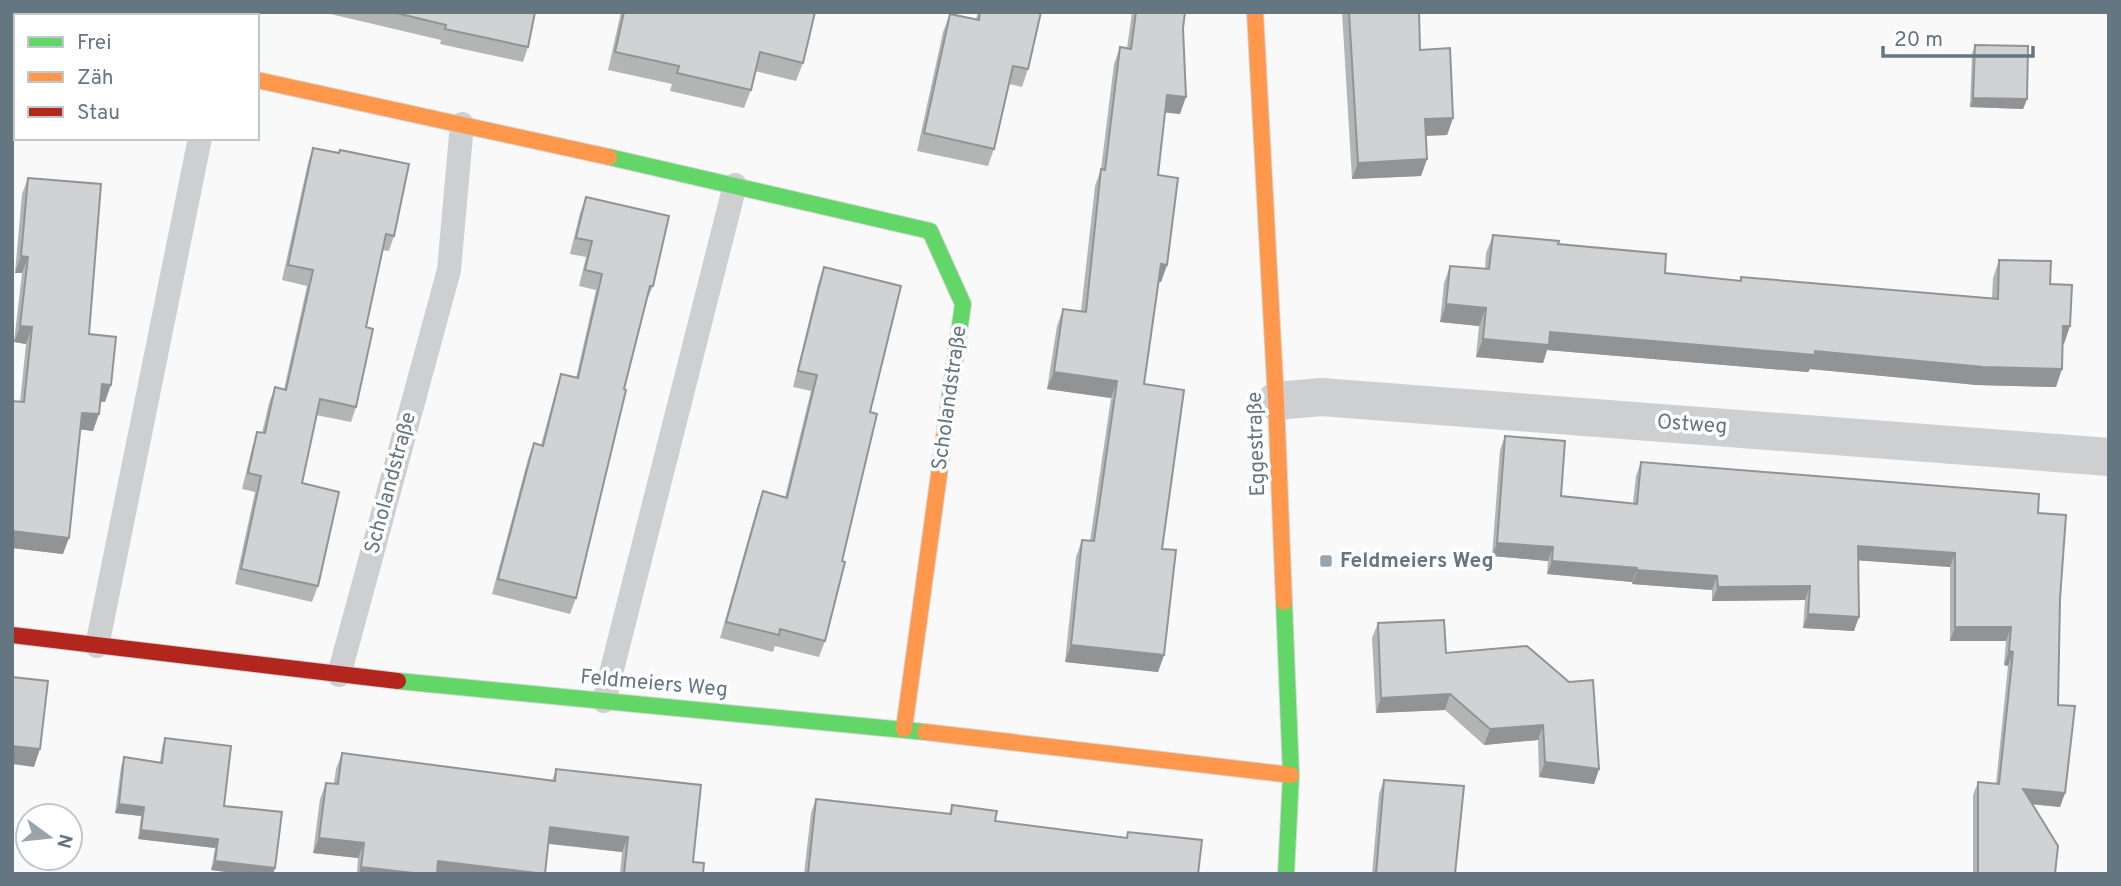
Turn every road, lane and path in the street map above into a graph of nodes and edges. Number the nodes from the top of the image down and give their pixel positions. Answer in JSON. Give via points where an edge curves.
{"nodes":[{"id":1,"x":1255,"y":12,"type":"edge"},
{"id":2,"x":259,"y":80,"type":"edge"},
{"id":3,"x":463,"y":124,"type":"junction"},
{"id":4,"x":200,"y":140,"type":"edge"},
{"id":5,"x":735,"y":185,"type":"junction"},
{"id":6,"x":1276,"y":401,"type":"junction"},
{"id":7,"x":2109,"y":457,"type":"edge"},
{"id":8,"x":12,"y":635,"type":"edge"},
{"id":9,"x":97,"y":646,"type":"junction"},
{"id":10,"x":339,"y":675,"type":"junction"},
{"id":11,"x":604,"y":701,"type":"junction"},
{"id":12,"x":904,"y":729,"type":"junction"},
{"id":13,"x":1291,"y":775,"type":"junction"},
{"id":14,"x":1286,"y":874,"type":"edge"}],
"edges":[{"from":1,"to":6,"type":"street","name":"Eggestraße"},
{"from":2,"to":3,"type":"street","name":"Scholandstraße"},
{"from":3,"to":5,"type":"street","name":"Scholandstraße"},
{"from":3,"to":10,"type":"lane","name":"Scholandstraße","via":[[449,270]]},
{"from":4,"to":9,"type":"lane"},
{"from":5,"to":11,"type":"lane"},
{"from":5,"to":12,"type":"street","name":"Scholandstraße","via":[[930,231],[963,304]]},
{"from":6,"to":7,"type":"street","name":"Ostweg","via":[[1321,397]]},
{"from":6,"to":13,"type":"street","name":"Eggestraße"},
{"from":8,"to":9,"type":"street","name":"Feldmeiers Weg"},
{"from":9,"to":10,"type":"street","name":"Feldmeiers Weg"},
{"from":10,"to":11,"type":"street","name":"Feldmeiers Weg"},
{"from":11,"to":12,"type":"street","name":"Feldmeiers Weg"},
{"from":12,"to":13,"type":"street","name":"Feldmeiers Weg"},
{"from":13,"to":14,"type":"street","name":"Eggestraße"}]}
